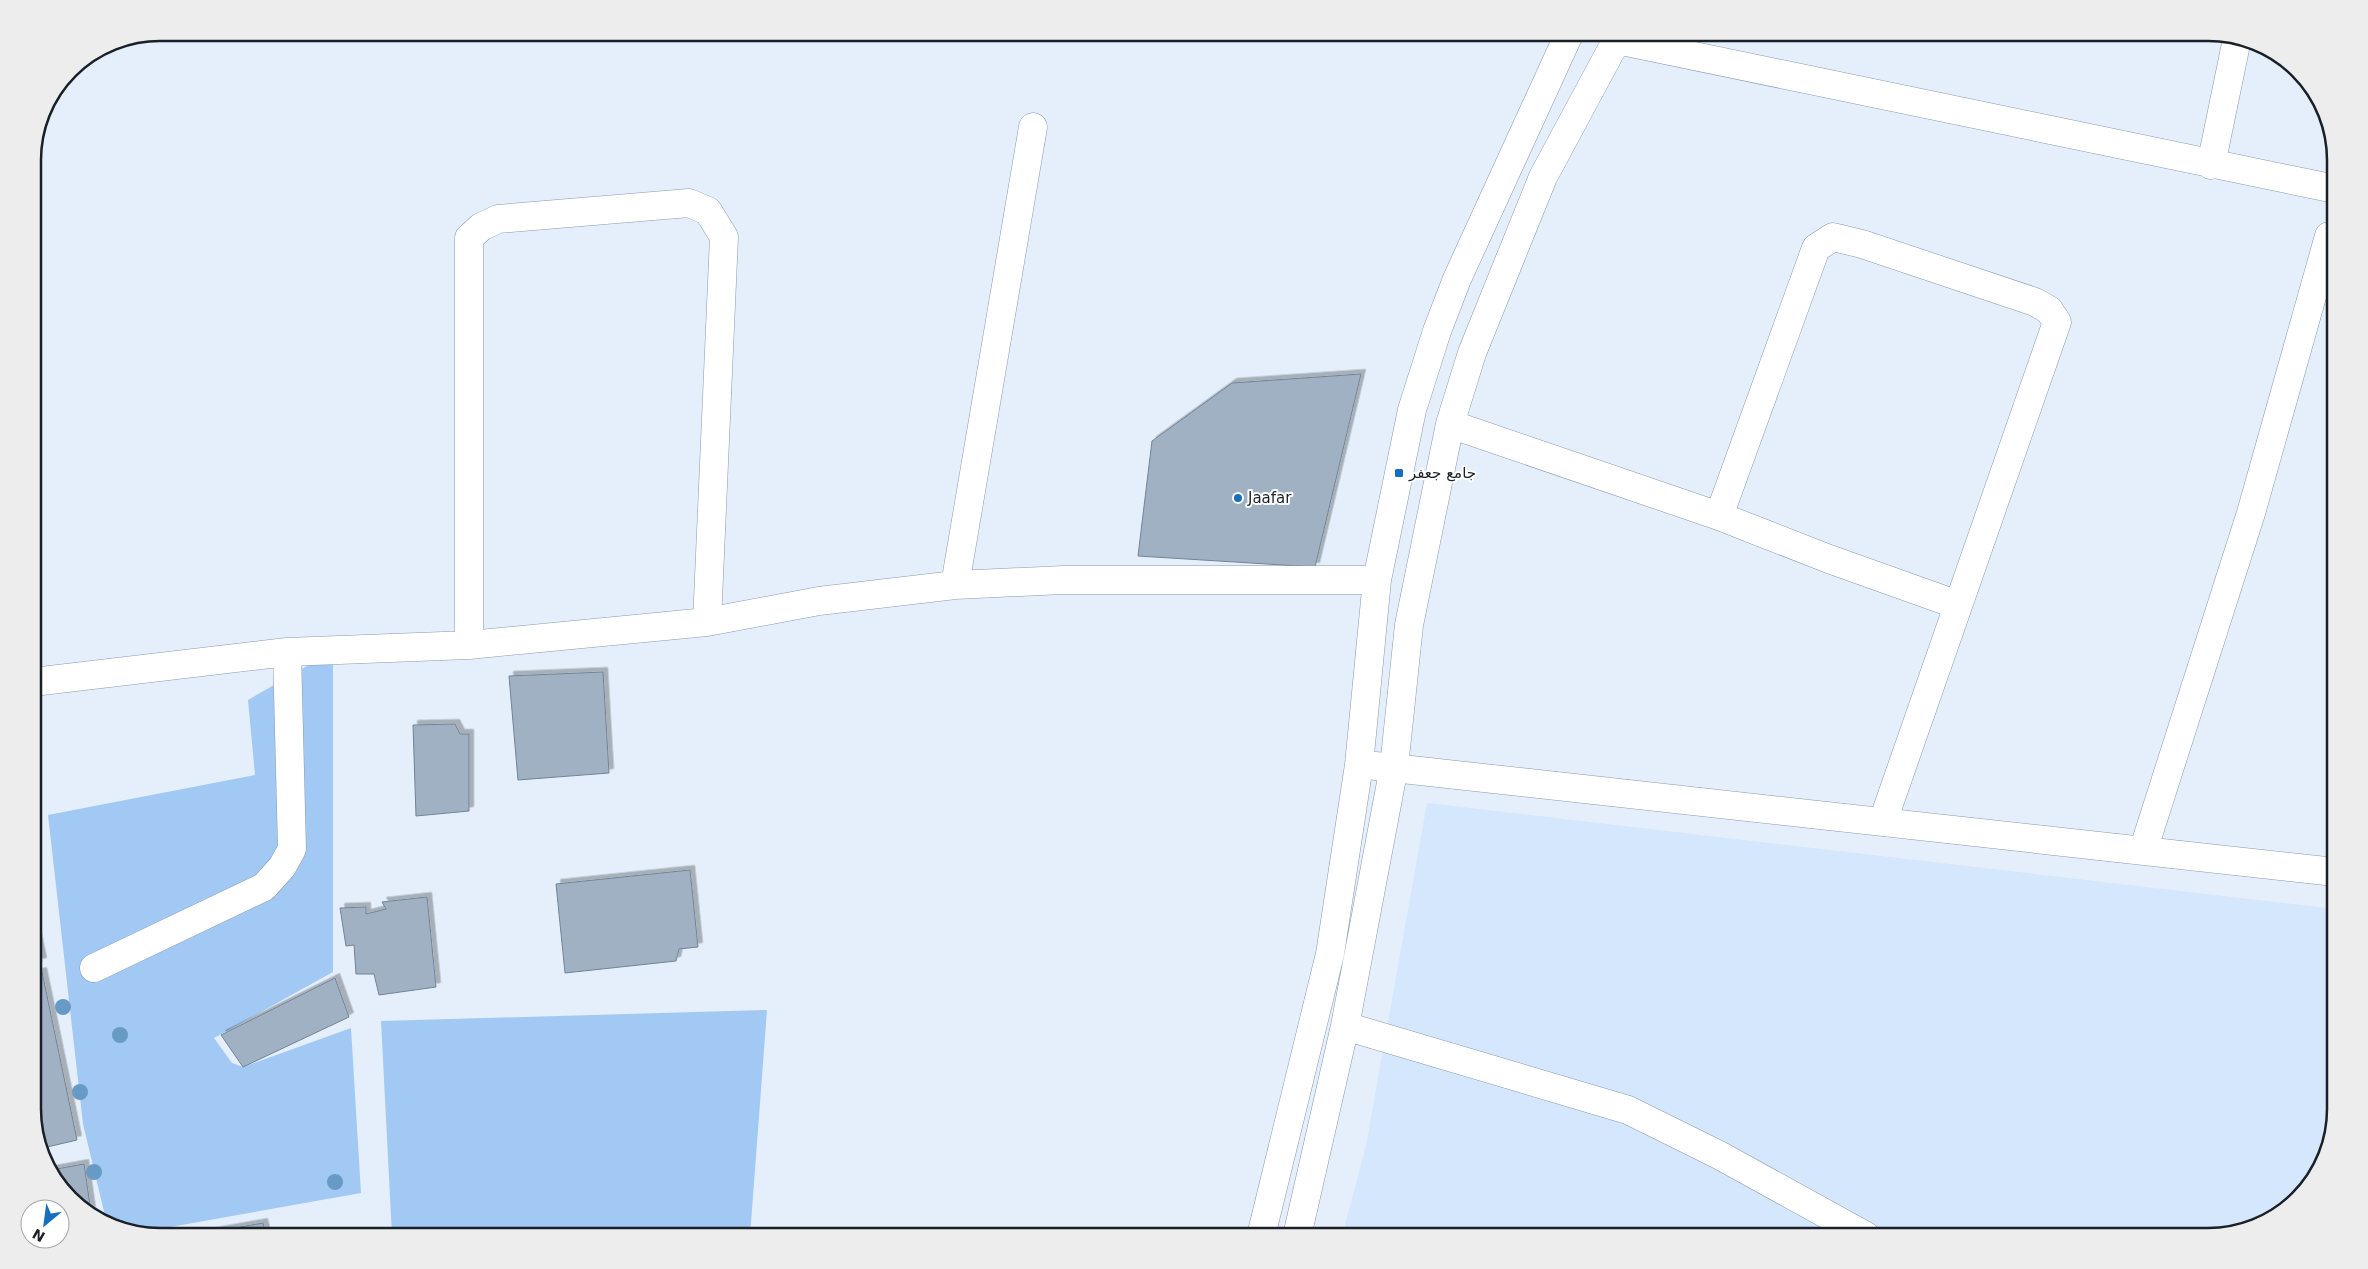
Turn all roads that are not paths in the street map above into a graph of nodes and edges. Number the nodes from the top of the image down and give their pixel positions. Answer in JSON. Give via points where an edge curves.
{"nodes":[{"id":1,"x":1566,"y":41,"type":"edge"},
{"id":2,"x":1616,"y":41,"type":"edge"},
{"id":3,"x":1643,"y":41,"type":"edge"},
{"id":4,"x":2236,"y":45,"type":"edge"},
{"id":5,"x":1033,"y":127,"type":"dead end"},
{"id":6,"x":2211,"y":164,"type":"junction"},
{"id":7,"x":2326,"y":187,"type":"edge"},
{"id":8,"x":2326,"y":246,"type":"edge"},
{"id":9,"x":1450,"y":424,"type":"junction"},
{"id":10,"x":1719,"y":516,"type":"junction"},
{"id":11,"x":1377,"y":580,"type":"junction"},
{"id":12,"x":956,"y":585,"type":"junction"},
{"id":13,"x":1958,"y":605,"type":"junction"},
{"id":14,"x":708,"y":622,"type":"junction"},
{"id":15,"x":469,"y":645,"type":"junction"},
{"id":16,"x":287,"y":652,"type":"junction"},
{"id":17,"x":42,"y":681,"type":"edge"},
{"id":18,"x":1359,"y":765,"type":"junction"},
{"id":19,"x":1394,"y":767,"type":"junction"},
{"id":20,"x":1883,"y":821,"type":"junction"},
{"id":21,"x":2143,"y":851,"type":"junction"},
{"id":22,"x":2327,"y":871,"type":"edge"},
{"id":23,"x":94,"y":968,"type":"dead end"},
{"id":24,"x":1344,"y":1026,"type":"junction"},
{"id":25,"x":1263,"y":1228,"type":"edge"},
{"id":26,"x":1298,"y":1228,"type":"edge"},
{"id":27,"x":1851,"y":1228,"type":"edge"}],
"edges":[{"from":1,"to":11,"type":"street","via":[[1457,279],[1437,331],[1412,410]]},
{"from":2,"to":9,"type":"street","via":[[1543,177],[1472,353]]},
{"from":3,"to":6,"type":"street"},
{"from":4,"to":6,"type":"street"},
{"from":5,"to":12,"type":"street"},
{"from":6,"to":7,"type":"street"},
{"from":8,"to":21,"type":"street","via":[[2251,513]]},
{"from":9,"to":10,"type":"street"},
{"from":9,"to":19,"type":"street","via":[[1409,625]]},
{"from":10,"to":13,"type":"street"},
{"from":10,"to":13,"type":"street","via":[[1816,248],[1833,236],[2035,302],[2048,310],[2057,322]]},
{"from":11,"to":12,"type":"street","via":[[1063,580]]},
{"from":11,"to":18,"type":"street"},
{"from":12,"to":14,"type":"street","via":[[819,601]]},
{"from":13,"to":20,"type":"street"},
{"from":14,"to":15,"type":"street"},
{"from":14,"to":15,"type":"street","via":[[724,237],[708,211],[689,203],[498,219],[481,227],[469,238]]},
{"from":15,"to":16,"type":"street"},
{"from":16,"to":17,"type":"street"},
{"from":16,"to":23,"type":"street","via":[[292,849],[282,867],[264,887]]},
{"from":18,"to":19,"type":"street"},
{"from":18,"to":25,"type":"street","via":[[1330,954]]},
{"from":19,"to":20,"type":"street"},
{"from":19,"to":24,"type":"street"},
{"from":20,"to":21,"type":"street"},
{"from":21,"to":22,"type":"street"},
{"from":24,"to":26,"type":"street"},
{"from":24,"to":27,"type":"street","via":[[1628,1110],[1719,1155]]}]}
